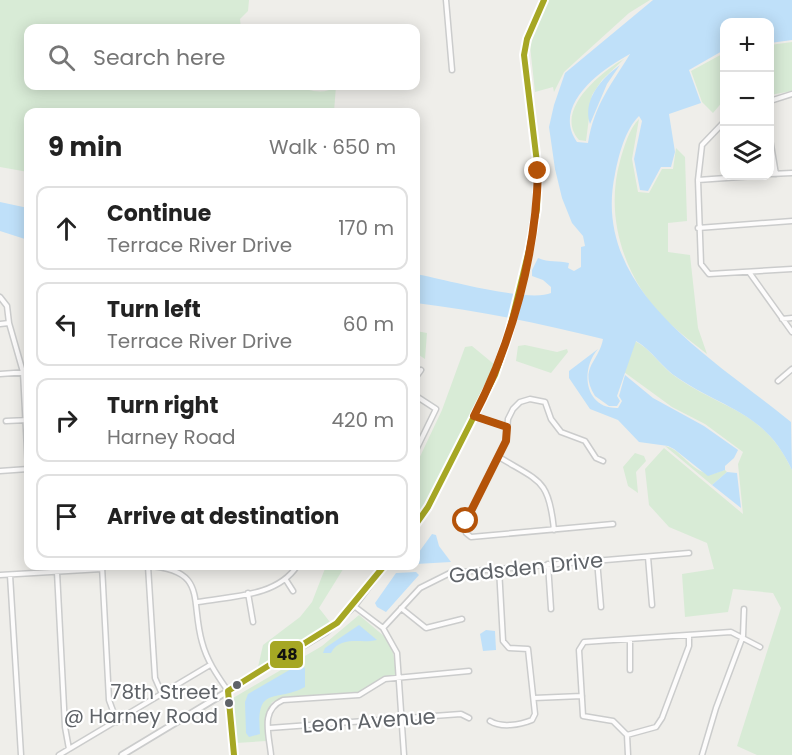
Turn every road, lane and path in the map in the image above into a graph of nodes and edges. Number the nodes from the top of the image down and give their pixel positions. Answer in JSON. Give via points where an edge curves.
{"nodes":[{"id":1,"x":446,"y":0,"type":"edge"},
{"id":2,"x":544,"y":0,"type":"edge"},
{"id":3,"x":452,"y":70,"type":"dead end"},
{"id":4,"x":792,"y":94,"type":"edge"},
{"id":5,"x":774,"y":100,"type":"edge"},
{"id":6,"x":720,"y":126,"type":"edge"},
{"id":7,"x":774,"y":162,"type":"edge"},
{"id":8,"x":792,"y":173,"type":"edge"},
{"id":9,"x":776,"y":174,"type":"joint"},
{"id":10,"x":720,"y":178,"type":"edge"},
{"id":11,"x":698,"y":180,"type":"junction"},
{"id":12,"x":792,"y":220,"type":"edge"},
{"id":13,"x":698,"y":228,"type":"junction"},
{"id":14,"x":792,"y":269,"type":"edge"},
{"id":15,"x":749,"y":272,"type":"junction"},
{"id":16,"x":0,"y":297,"type":"edge"},
{"id":17,"x":792,"y":318,"type":"edge"},
{"id":18,"x":782,"y":319,"type":"junction"},
{"id":19,"x":9,"y":323,"type":"junction"},
{"id":20,"x":0,"y":324,"type":"edge"},
{"id":21,"x":792,"y":332,"type":"edge"},
{"id":22,"x":24,"y":366,"type":"edge"},
{"id":23,"x":792,"y":369,"type":"edge"},
{"id":24,"x":24,"y":372,"type":"edge"},
{"id":25,"x":0,"y":374,"type":"edge"},
{"id":26,"x":778,"y":381,"type":"dead end"},
{"id":27,"x":420,"y":399,"type":"edge"},
{"id":28,"x":474,"y":416,"type":"junction"},
{"id":29,"x":24,"y":420,"type":"edge"},
{"id":30,"x":6,"y":421,"type":"dead end"},
{"id":31,"x":507,"y":427,"type":"junction"},
{"id":32,"x":420,"y":442,"type":"edge"},
{"id":33,"x":499,"y":457,"type":"junction"},
{"id":34,"x":603,"y":461,"type":"dead end"},
{"id":35,"x":24,"y":469,"type":"edge"},
{"id":36,"x":0,"y":471,"type":"edge"},
{"id":37,"x":420,"y":518,"type":"edge"},
{"id":38,"x":613,"y":524,"type":"dead end"},
{"id":39,"x":554,"y":530,"type":"junction"},
{"id":40,"x":689,"y":553,"type":"dead end"},
{"id":41,"x":648,"y":557,"type":"junction"},
{"id":42,"x":597,"y":560,"type":"junction"},
{"id":43,"x":548,"y":564,"type":"junction"},
{"id":44,"x":499,"y":568,"type":"junction"},
{"id":45,"x":75,"y":570,"type":"edge"},
{"id":46,"x":102,"y":570,"type":"edge"},
{"id":47,"x":148,"y":570,"type":"edge"},
{"id":48,"x":169,"y":570,"type":"edge"},
{"id":49,"x":294,"y":570,"type":"edge"},
{"id":50,"x":381,"y":570,"type":"edge"},
{"id":51,"x":57,"y":572,"type":"junction"},
{"id":52,"x":0,"y":575,"type":"edge"},
{"id":53,"x":10,"y":575,"type":"junction"},
{"id":54,"x":286,"y":580,"type":"junction"},
{"id":55,"x":293,"y":591,"type":"dead end"},
{"id":56,"x":248,"y":593,"type":"junction"},
{"id":57,"x":198,"y":602,"type":"junction"},
{"id":58,"x":652,"y":605,"type":"dead end"},
{"id":59,"x":354,"y":606,"type":"junction"},
{"id":60,"x":401,"y":608,"type":"junction"},
{"id":61,"x":601,"y":608,"type":"dead end"},
{"id":62,"x":551,"y":609,"type":"dead end"},
{"id":63,"x":744,"y":609,"type":"dead end"},
{"id":64,"x":462,"y":619,"type":"dead end"},
{"id":65,"x":253,"y":622,"type":"dead end"},
{"id":66,"x":383,"y":628,"type":"junction"},
{"id":67,"x":689,"y":635,"type":"junction"},
{"id":68,"x":743,"y":636,"type":"junction"},
{"id":69,"x":630,"y":640,"type":"junction"},
{"id":70,"x":760,"y":647,"type":"dead end"},
{"id":71,"x":210,"y":665,"type":"junction"},
{"id":72,"x":630,"y":670,"type":"dead end"},
{"id":73,"x":469,"y":671,"type":"dead end"},
{"id":74,"x":399,"y":676,"type":"junction"},
{"id":75,"x":228,"y":691,"type":"junction"},
{"id":76,"x":162,"y":694,"type":"junction"},
{"id":77,"x":582,"y":696,"type":"junction"},
{"id":78,"x":534,"y":698,"type":"junction"},
{"id":79,"x":469,"y":718,"type":"dead end"},
{"id":80,"x":402,"y":719,"type":"junction"},
{"id":81,"x":490,"y":721,"type":"dead end"},
{"id":82,"x":117,"y":722,"type":"junction"},
{"id":83,"x":269,"y":728,"type":"junction"},
{"id":84,"x":627,"y":735,"type":"junction"},
{"id":85,"x":69,"y":749,"type":"junction"},
{"id":86,"x":21,"y":755,"type":"edge"},
{"id":87,"x":59,"y":755,"type":"edge"},
{"id":88,"x":122,"y":755,"type":"edge"},
{"id":89,"x":234,"y":755,"type":"edge"},
{"id":90,"x":271,"y":755,"type":"edge"},
{"id":91,"x":404,"y":755,"type":"edge"},
{"id":92,"x":628,"y":755,"type":"edge"},
{"id":93,"x":702,"y":755,"type":"edge"}],
"edges":[{"from":1,"to":3,"type":"street"},
{"from":2,"to":28,"type":"street","via":[[524,55],[538,171],[537,209],[512,324],[495,375]]},
{"from":4,"to":5,"type":"street"},
{"from":6,"to":11,"type":"street","via":[[702,145]]},
{"from":7,"to":9,"type":"street"},
{"from":8,"to":9,"type":"street"},
{"from":10,"to":11,"type":"street"},
{"from":11,"to":13,"type":"street"},
{"from":12,"to":13,"type":"street"},
{"from":13,"to":15,"type":"street","via":[[701,264],[709,274]]},
{"from":14,"to":15,"type":"street"},
{"from":15,"to":18,"type":"street"},
{"from":16,"to":19,"type":"street","via":[[7,306]]},
{"from":17,"to":18,"type":"street"},
{"from":18,"to":21,"type":"street"},
{"from":19,"to":20,"type":"street"},
{"from":19,"to":22,"type":"street"},
{"from":23,"to":26,"type":"street"},
{"from":24,"to":25,"type":"street"},
{"from":27,"to":32,"type":"street","via":[[436,409]]},
{"from":28,"to":31,"type":"street"},
{"from":28,"to":37,"type":"street"},
{"from":29,"to":30,"type":"street"},
{"from":31,"to":33,"type":"street"},
{"from":31,"to":34,"type":"street","via":[[516,405],[538,399],[544,402],[561,432],[585,441],[596,458]]},
{"from":33,"to":39,"type":"street","via":[[543,486],[549,496]]},
{"from":33,"to":39,"type":"street","via":[[466,521],[466,533],[471,537]]},
{"from":35,"to":36,"type":"street"},
{"from":38,"to":39,"type":"street"},
{"from":40,"to":41,"type":"street","name":"Gadsden Drive"},
{"from":41,"to":42,"type":"street","name":"Gadsden Drive"},
{"from":41,"to":58,"type":"street"},
{"from":42,"to":43,"type":"street","name":"Gadsden Drive"},
{"from":42,"to":61,"type":"street"},
{"from":43,"to":44,"type":"street","name":"Gadsden Drive"},
{"from":43,"to":62,"type":"street"},
{"from":44,"to":60,"type":"street","name":"Gadsden Drive","via":[[450,573],[434,579]]},
{"from":44,"to":78,"type":"street","via":[[503,641],[509,648],[528,649]]},
{"from":45,"to":51,"type":"street"},
{"from":46,"to":82,"type":"street","via":[[110,700]]},
{"from":47,"to":76,"type":"street","via":[[155,678]]},
{"from":48,"to":57,"type":"street","via":[[180,572],[196,591]]},
{"from":49,"to":54,"type":"street"},
{"from":50,"to":59,"type":"street"},
{"from":51,"to":53,"type":"street"},
{"from":51,"to":85,"type":"street"},
{"from":52,"to":53,"type":"street"},
{"from":53,"to":86,"type":"street"},
{"from":54,"to":55,"type":"street"},
{"from":54,"to":56,"type":"street"},
{"from":56,"to":57,"type":"street"},
{"from":56,"to":65,"type":"street"},
{"from":57,"to":71,"type":"street","via":[[201,639]]},
{"from":59,"to":66,"type":"street"},
{"from":59,"to":75,"type":"street","via":[[320,636]]},
{"from":60,"to":64,"type":"street","via":[[426,628]]},
{"from":60,"to":66,"type":"street","name":"Gadsden Drive"},
{"from":63,"to":68,"type":"street"},
{"from":66,"to":74,"type":"street","via":[[397,653]]},
{"from":67,"to":68,"type":"street","via":[[731,632]]},
{"from":67,"to":69,"type":"street"},
{"from":67,"to":84,"type":"street","via":[[662,718],[656,727]]},
{"from":68,"to":70,"type":"street"},
{"from":68,"to":93,"type":"street"},
{"from":69,"to":72,"type":"street"},
{"from":69,"to":77,"type":"street","via":[[584,642],[579,650]]},
{"from":71,"to":75,"type":"street"},
{"from":71,"to":76,"type":"street"},
{"from":73,"to":74,"type":"street"},
{"from":74,"to":80,"type":"street"},
{"from":74,"to":83,"type":"street","via":[[385,679],[358,695],[283,700],[269,710]]},
{"from":75,"to":88,"type":"street"},
{"from":75,"to":89,"type":"street"},
{"from":76,"to":82,"type":"street"},
{"from":77,"to":78,"type":"street"},
{"from":77,"to":84,"type":"street","via":[[583,716],[613,721]]},
{"from":78,"to":81,"type":"street","via":[[532,720],[497,725]]},
{"from":79,"to":80,"type":"street","name":"Leon Avenue","via":[[461,714]]},
{"from":80,"to":83,"type":"street","name":"Leon Avenue"},
{"from":80,"to":91,"type":"street"},
{"from":82,"to":85,"type":"street"},
{"from":83,"to":90,"type":"street"},
{"from":84,"to":92,"type":"street"},
{"from":85,"to":87,"type":"street"}]}
